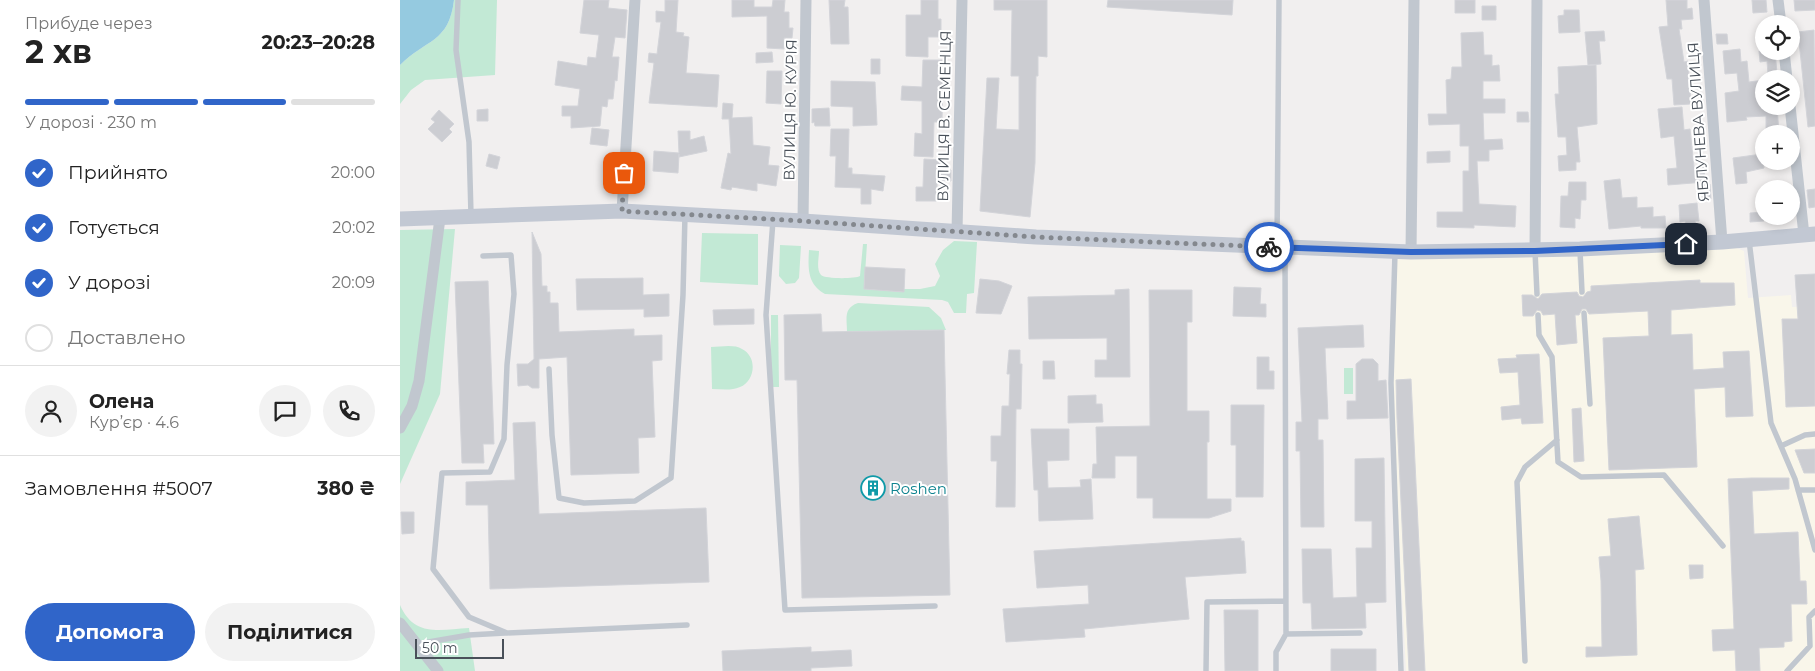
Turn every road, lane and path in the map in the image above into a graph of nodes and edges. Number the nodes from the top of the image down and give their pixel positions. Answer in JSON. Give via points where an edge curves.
{"nodes":[{"id":1,"x":458,"y":0,"type":"edge"},
{"id":2,"x":635,"y":0,"type":"edge"},
{"id":3,"x":806,"y":0,"type":"edge"},
{"id":4,"x":962,"y":0,"type":"edge"},
{"id":5,"x":1279,"y":0,"type":"edge"},
{"id":6,"x":1414,"y":0,"type":"edge"},
{"id":7,"x":1536,"y":0,"type":"edge"},
{"id":8,"x":1704,"y":0,"type":"edge"},
{"id":9,"x":1778,"y":0,"type":"edge"},
{"id":10,"x":1780,"y":15,"type":"edge"},
{"id":11,"x":1791,"y":115,"type":"edge"},
{"id":12,"x":622,"y":211,"type":"junction"},
{"id":13,"x":685,"y":215,"type":"junction"},
{"id":14,"x":471,"y":217,"type":"junction"},
{"id":15,"x":440,"y":218,"type":"junction"},
{"id":16,"x":400,"y":219,"type":"edge"},
{"id":17,"x":773,"y":220,"type":"junction"},
{"id":18,"x":803,"y":221,"type":"junction"},
{"id":19,"x":957,"y":232,"type":"junction"},
{"id":20,"x":1810,"y":234,"type":"edge"},
{"id":21,"x":1749,"y":240,"type":"junction"},
{"id":22,"x":1722,"y":242,"type":"junction"},
{"id":23,"x":1281,"y":247,"type":"junction"},
{"id":24,"x":1580,"y":249,"type":"junction"},
{"id":25,"x":1535,"y":251,"type":"junction"},
{"id":26,"x":1395,"y":252,"type":"junction"},
{"id":27,"x":1411,"y":252,"type":"junction"},
{"id":28,"x":483,"y":256,"type":"dead end"},
{"id":29,"x":1582,"y":292,"type":"dead end"},
{"id":30,"x":1537,"y":294,"type":"dead end"},
{"id":31,"x":1584,"y":313,"type":"dead end"},
{"id":32,"x":1538,"y":315,"type":"dead end"},
{"id":33,"x":549,"y":369,"type":"dead end"},
{"id":34,"x":1590,"y":404,"type":"dead end"},
{"id":35,"x":400,"y":428,"type":"edge"},
{"id":36,"x":1815,"y":434,"type":"edge"},
{"id":37,"x":1557,"y":440,"type":"junction"},
{"id":38,"x":1781,"y":446,"type":"junction"},
{"id":39,"x":1798,"y":490,"type":"junction"},
{"id":40,"x":1815,"y":490,"type":"edge"},
{"id":41,"x":1722,"y":546,"type":"dead end"},
{"id":42,"x":1815,"y":550,"type":"edge"},
{"id":43,"x":1286,"y":601,"type":"junction"},
{"id":44,"x":935,"y":606,"type":"dead end"},
{"id":45,"x":1815,"y":611,"type":"edge"},
{"id":46,"x":400,"y":623,"type":"edge"},
{"id":47,"x":687,"y":625,"type":"dead end"},
{"id":48,"x":507,"y":633,"type":"junction"},
{"id":49,"x":1360,"y":633,"type":"dead end"},
{"id":50,"x":1286,"y":634,"type":"junction"},
{"id":51,"x":416,"y":644,"type":"junction"},
{"id":52,"x":1525,"y":661,"type":"dead end"},
{"id":53,"x":438,"y":671,"type":"edge"},
{"id":54,"x":1206,"y":671,"type":"edge"},
{"id":55,"x":1276,"y":671,"type":"edge"},
{"id":56,"x":1401,"y":671,"type":"edge"},
{"id":57,"x":1787,"y":671,"type":"edge"}],
"edges":[{"from":1,"to":14,"type":"lane","via":[[456,50],[469,142]]},
{"from":2,"to":12,"type":"street"},
{"from":3,"to":18,"type":"street","name":"ВУЛИЦЯ Ю. КУРІЯ"},
{"from":4,"to":19,"type":"street","name":"ВУЛИЦЯ В. СЕМЕНЦЯ"},
{"from":5,"to":23,"type":"lane"},
{"from":6,"to":27,"type":"street"},
{"from":7,"to":25,"type":"street"},
{"from":8,"to":22,"type":"street","name":"ЯБЛУНЕВА ВУЛИЦЯ"},
{"from":9,"to":10,"type":"street"},
{"from":11,"to":20,"type":"street"},
{"from":12,"to":13,"type":"street"},
{"from":12,"to":14,"type":"street"},
{"from":13,"to":17,"type":"street"},
{"from":13,"to":33,"type":"lane","via":[[671,478],[635,501],[584,503],[559,498]]},
{"from":14,"to":15,"type":"street"},
{"from":15,"to":16,"type":"street"},
{"from":15,"to":35,"type":"street","via":[[419,381],[412,406]]},
{"from":17,"to":18,"type":"street"},
{"from":17,"to":44,"type":"lane","via":[[766,315],[784,610]]},
{"from":18,"to":19,"type":"street"},
{"from":19,"to":23,"type":"street"},
{"from":20,"to":21,"type":"street"},
{"from":21,"to":22,"type":"street"},
{"from":21,"to":38,"type":"lane","via":[[1771,423]]},
{"from":22,"to":24,"type":"street"},
{"from":23,"to":26,"type":"street"},
{"from":23,"to":43,"type":"lane"},
{"from":24,"to":25,"type":"street"},
{"from":24,"to":29,"type":"lane"},
{"from":25,"to":27,"type":"street"},
{"from":25,"to":30,"type":"lane"},
{"from":26,"to":27,"type":"street"},
{"from":26,"to":56,"type":"lane","via":[[1391,383]]},
{"from":28,"to":48,"type":"lane","via":[[511,255],[514,294],[504,439],[490,472],[442,473],[433,569],[469,617]]},
{"from":31,"to":34,"type":"lane"},
{"from":32,"to":37,"type":"lane","via":[[1538,335],[1552,357]]},
{"from":36,"to":38,"type":"lane"},
{"from":37,"to":41,"type":"lane","via":[[1558,462],[1581,478],[1664,475]]},
{"from":37,"to":52,"type":"lane","via":[[1525,467],[1517,482]]},
{"from":38,"to":39,"type":"lane"},
{"from":39,"to":40,"type":"lane"},
{"from":39,"to":42,"type":"lane"},
{"from":43,"to":50,"type":"lane"},
{"from":43,"to":54,"type":"lane","via":[[1207,602]]},
{"from":45,"to":57,"type":"lane","via":[[1809,617],[1810,646]]},
{"from":46,"to":51,"type":"street"},
{"from":47,"to":48,"type":"lane"},
{"from":48,"to":51,"type":"lane","via":[[469,635]]},
{"from":49,"to":50,"type":"lane"},
{"from":50,"to":55,"type":"lane","via":[[1276,652]]},
{"from":51,"to":53,"type":"street"}]}
